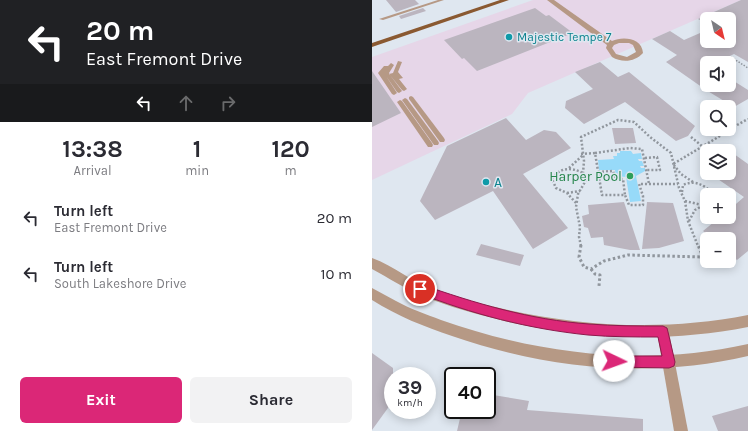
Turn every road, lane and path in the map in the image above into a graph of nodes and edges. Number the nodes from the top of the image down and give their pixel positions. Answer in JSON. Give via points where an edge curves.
{"nodes":[{"id":1,"x":442,"y":0,"type":"edge"},
{"id":2,"x":506,"y":0,"type":"edge"},
{"id":3,"x":550,"y":0,"type":"edge"},
{"id":4,"x":561,"y":0,"type":"edge"},
{"id":5,"x":381,"y":19,"type":"dead end"},
{"id":6,"x":618,"y":41,"type":"junction"},
{"id":7,"x":611,"y":44,"type":"junction"},
{"id":8,"x":372,"y":45,"type":"edge"},
{"id":9,"x":736,"y":61,"type":"edge"},
{"id":10,"x":393,"y":65,"type":"joint"},
{"id":11,"x":748,"y":68,"type":"edge"},
{"id":12,"x":408,"y":99,"type":"joint"},
{"id":13,"x":748,"y":119,"type":"edge"},
{"id":14,"x":737,"y":125,"type":"dead end"},
{"id":15,"x":720,"y":136,"type":"edge"},
{"id":16,"x":692,"y":137,"type":"dead end"},
{"id":17,"x":700,"y":144,"type":"edge"},
{"id":18,"x":706,"y":144,"type":"edge"},
{"id":19,"x":700,"y":147,"type":"edge"},
{"id":20,"x":595,"y":153,"type":"junction"},
{"id":21,"x":582,"y":154,"type":"junction"},
{"id":22,"x":645,"y":158,"type":"junction"},
{"id":23,"x":673,"y":164,"type":"junction"},
{"id":24,"x":569,"y":168,"type":"junction"},
{"id":25,"x":647,"y":170,"type":"junction"},
{"id":26,"x":583,"y":172,"type":"junction"},
{"id":27,"x":598,"y":172,"type":"junction"},
{"id":28,"x":693,"y":182,"type":"junction"},
{"id":29,"x":649,"y":184,"type":"junction"},
{"id":30,"x":678,"y":184,"type":"junction"},
{"id":31,"x":707,"y":188,"type":"edge"},
{"id":32,"x":580,"y":191,"type":"junction"},
{"id":33,"x":682,"y":192,"type":"junction"},
{"id":34,"x":567,"y":193,"type":"junction"},
{"id":35,"x":626,"y":195,"type":"junction"},
{"id":36,"x":686,"y":201,"type":"junction"},
{"id":37,"x":577,"y":203,"type":"junction"},
{"id":38,"x":700,"y":204,"type":"edge"},
{"id":39,"x":700,"y":206,"type":"edge"},
{"id":40,"x":688,"y":221,"type":"junction"},
{"id":41,"x":372,"y":263,"type":"edge"},
{"id":42,"x":591,"y":269,"type":"junction"},
{"id":43,"x":599,"y":286,"type":"dead end"},
{"id":44,"x":372,"y":294,"type":"edge"},
{"id":45,"x":748,"y":321,"type":"edge"},
{"id":46,"x":663,"y":332,"type":"junction"},
{"id":47,"x":748,"y":350,"type":"edge"},
{"id":48,"x":669,"y":362,"type":"junction"},
{"id":49,"x":681,"y":431,"type":"edge"}],
"edges":[{"from":1,"to":5,"type":"lane"},
{"from":2,"to":8,"type":"main road"},
{"from":3,"to":7,"type":"street"},
{"from":4,"to":6,"type":"street"},
{"from":6,"to":7,"type":"street"},
{"from":6,"to":7,"type":"street","via":[[636,44],[640,47],[640,53],[631,58],[618,58],[610,53]]},
{"from":9,"to":11,"type":"path"},
{"from":10,"to":10,"type":"lane","via":[[381,73],[401,91],[390,72]]},
{"from":12,"to":12,"type":"lane","via":[[439,142]]},
{"from":13,"to":14,"type":"path"},
{"from":15,"to":18,"type":"path"},
{"from":16,"to":17,"type":"path"},
{"from":19,"to":23,"type":"path"},
{"from":20,"to":21,"type":"path"},
{"from":20,"to":22,"type":"path","via":[[630,148],[642,149]]},
{"from":20,"to":27,"type":"path"},
{"from":21,"to":23,"type":"path","via":[[581,137],[610,123],[625,120],[634,122],[671,153]]},
{"from":21,"to":24,"type":"path"},
{"from":21,"to":26,"type":"path"},
{"from":22,"to":25,"type":"path"},
{"from":22,"to":25,"type":"path","via":[[657,157],[660,170]]},
{"from":23,"to":28,"type":"path","via":[[681,174]]},
{"from":23,"to":30,"type":"path"},
{"from":24,"to":26,"type":"path"},
{"from":24,"to":34,"type":"path","via":[[556,172],[552,179],[556,188]]},
{"from":25,"to":29,"type":"path"},
{"from":26,"to":32,"type":"path","via":[[586,180]]},
{"from":27,"to":35,"type":"path","via":[[613,171],[616,179],[623,179]]},
{"from":27,"to":35,"type":"path","via":[[602,196]]},
{"from":28,"to":31,"type":"path"},
{"from":28,"to":33,"type":"path","via":[[683,185]]},
{"from":29,"to":30,"type":"path"},
{"from":29,"to":35,"type":"path","via":[[639,184],[643,205],[629,205]]},
{"from":30,"to":33,"type":"path"},
{"from":32,"to":34,"type":"path"},
{"from":32,"to":37,"type":"path"},
{"from":33,"to":36,"type":"path"},
{"from":34,"to":37,"type":"path"},
{"from":36,"to":38,"type":"path"},
{"from":36,"to":40,"type":"path"},
{"from":37,"to":42,"type":"path","via":[[581,247],[579,257],[584,267]]},
{"from":39,"to":40,"type":"path"},
{"from":40,"to":42,"type":"path","via":[[703,257],[690,259],[644,255],[620,256]]},
{"from":41,"to":46,"type":"street","via":[[427,292],[474,308],[524,320],[589,330]]},
{"from":42,"to":43,"type":"path","via":[[600,276]]},
{"from":44,"to":48,"type":"street","via":[[412,316],[488,341],[534,351],[600,360]]},
{"from":45,"to":46,"type":"street"},
{"from":46,"to":48,"type":"street"},
{"from":47,"to":48,"type":"street"},
{"from":48,"to":49,"type":"street"}]}
